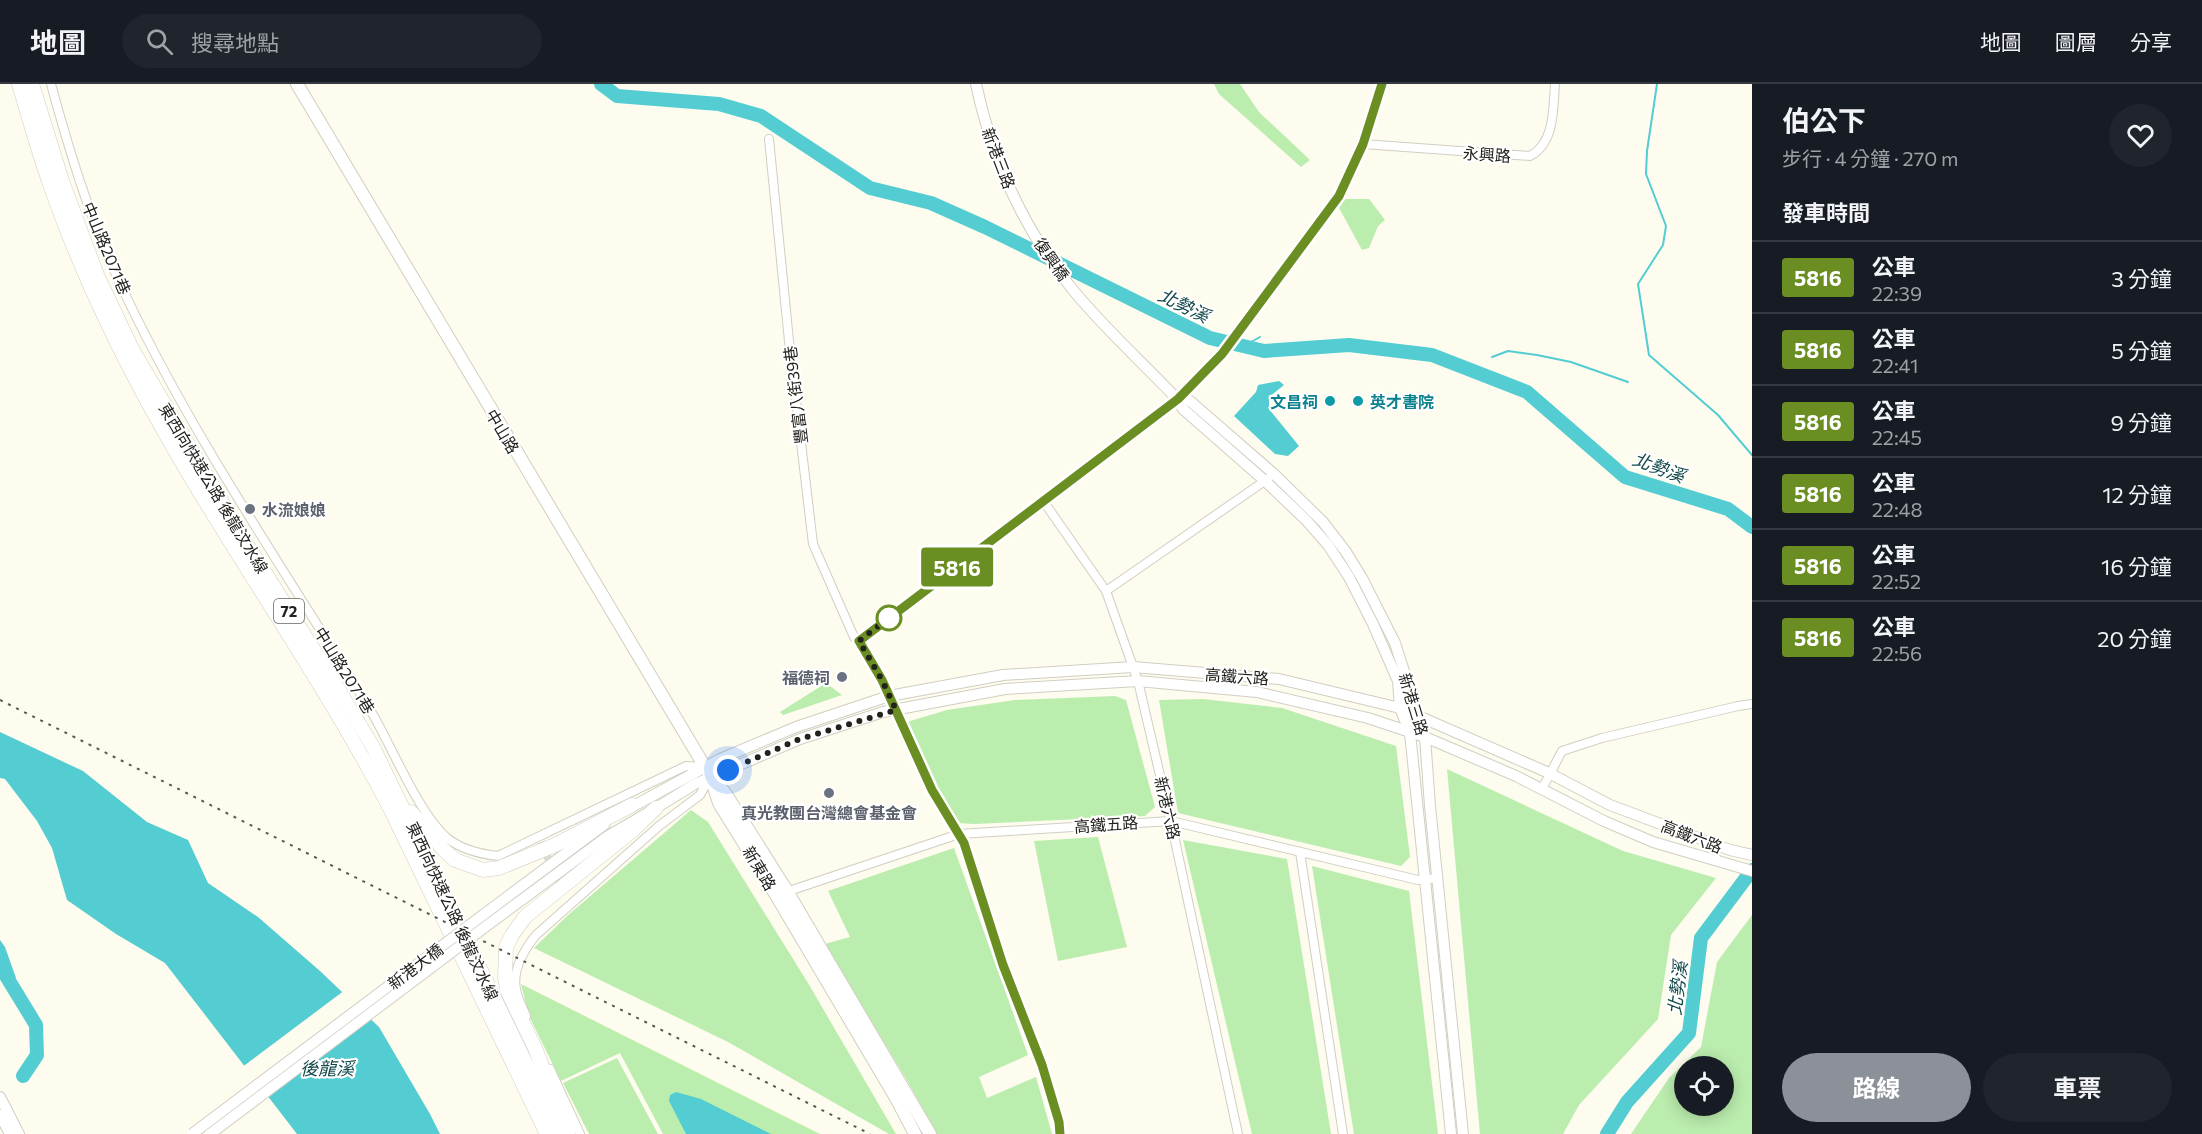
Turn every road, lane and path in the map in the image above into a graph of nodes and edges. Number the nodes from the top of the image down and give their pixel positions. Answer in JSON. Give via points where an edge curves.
{"nodes":[{"id":1,"x":19,"y":84,"type":"edge"},
{"id":2,"x":32,"y":84,"type":"edge"},
{"id":3,"x":51,"y":84,"type":"edge"},
{"id":4,"x":297,"y":84,"type":"edge"},
{"id":5,"x":976,"y":84,"type":"edge"},
{"id":6,"x":1382,"y":84,"type":"edge"},
{"id":7,"x":1555,"y":84,"type":"edge"},
{"id":8,"x":769,"y":139,"type":"dead end"},
{"id":9,"x":1363,"y":144,"type":"junction"},
{"id":10,"x":1031,"y":230,"type":"joint"},
{"id":11,"x":1073,"y":289,"type":"joint"},
{"id":12,"x":1178,"y":399,"type":"junction"},
{"id":13,"x":1270,"y":478,"type":"junction"},
{"id":14,"x":1044,"y":502,"type":"junction"},
{"id":15,"x":1106,"y":591,"type":"junction"},
{"id":16,"x":859,"y":641,"type":"junction"},
{"id":17,"x":1133,"y":667,"type":"junction"},
{"id":18,"x":1138,"y":681,"type":"junction"},
{"id":19,"x":889,"y":696,"type":"junction"},
{"id":20,"x":1752,"y":705,"type":"edge"},
{"id":21,"x":1401,"y":708,"type":"junction"},
{"id":22,"x":896,"y":710,"type":"junction"},
{"id":23,"x":1418,"y":716,"type":"junction"},
{"id":24,"x":1410,"y":733,"type":"junction"},
{"id":25,"x":1425,"y":737,"type":"junction"},
{"id":26,"x":707,"y":772,"type":"junction"},
{"id":27,"x":1549,"y":773,"type":"junction"},
{"id":28,"x":1542,"y":789,"type":"junction"},
{"id":29,"x":398,"y":796,"type":"junction"},
{"id":30,"x":633,"y":805,"type":"junction"},
{"id":31,"x":656,"y":807,"type":"junction"},
{"id":32,"x":1171,"y":820,"type":"junction"},
{"id":33,"x":959,"y":834,"type":"junction"},
{"id":34,"x":1299,"y":852,"type":"junction"},
{"id":35,"x":1752,"y":855,"type":"edge"},
{"id":36,"x":1752,"y":871,"type":"edge"},
{"id":37,"x":1438,"y":878,"type":"junction"},
{"id":38,"x":1424,"y":879,"type":"junction"},
{"id":39,"x":562,"y":890,"type":"tunnel mouth"},
{"id":40,"x":782,"y":893,"type":"junction"},
{"id":41,"x":569,"y":905,"type":"junction"},
{"id":42,"x":0,"y":1097,"type":"edge"},
{"id":43,"x":0,"y":1115,"type":"edge"},
{"id":44,"x":10,"y":1134,"type":"edge"},
{"id":45,"x":19,"y":1134,"type":"edge"},
{"id":46,"x":192,"y":1134,"type":"edge"},
{"id":47,"x":210,"y":1134,"type":"edge"},
{"id":48,"x":547,"y":1134,"type":"edge"},
{"id":49,"x":560,"y":1134,"type":"edge"},
{"id":50,"x":568,"y":1134,"type":"edge"},
{"id":51,"x":580,"y":1134,"type":"edge"},
{"id":52,"x":915,"y":1134,"type":"edge"},
{"id":53,"x":930,"y":1134,"type":"edge"},
{"id":54,"x":1060,"y":1134,"type":"edge"},
{"id":55,"x":1238,"y":1134,"type":"edge"},
{"id":56,"x":1343,"y":1134,"type":"edge"},
{"id":57,"x":1451,"y":1134,"type":"edge"},
{"id":58,"x":1463,"y":1134,"type":"edge"}],
"edges":[{"from":1,"to":48,"type":"highway","name":"東西向快速公路 後龍汶水線","number":"72","via":[[54,196],[89,285],[135,378],[367,763]]},
{"from":2,"to":29,"type":"highway","name":"東西向快速公路 後龍汶水線","number":"72","via":[[77,223],[132,349],[242,537],[357,719]]},
{"from":3,"to":26,"type":"street","name":"中山路2071巷","via":[[96,227],[177,394],[385,735],[424,809],[447,837],[465,849],[498,856],[540,840],[597,807],[686,766]]},
{"from":4,"to":26,"type":"main road","name":"中山路"},
{"from":5,"to":10,"type":"street","name":"新港三路","via":[[987,133]]},
{"from":6,"to":9,"type":"street"},
{"from":7,"to":9,"type":"street","name":"永興路","via":[[1546,143],[1530,156]]},
{"from":8,"to":16,"type":"street","name":"豐富八街39巷","via":[[813,544]]},
{"from":9,"to":12,"type":"street","via":[[1339,196],[1222,354]]},
{"from":10,"to":11,"type":"street","name":"復興橋"},
{"from":11,"to":12,"type":"street","name":"新港三路"},
{"from":12,"to":13,"type":"street","name":"新港三路","via":[[1183,409]]},
{"from":12,"to":14,"type":"street"},
{"from":13,"to":15,"type":"street"},
{"from":13,"to":21,"type":"street","name":"新港三路","via":[[1328,545],[1349,577],[1398,681]]},
{"from":13,"to":23,"type":"street","name":"新港三路","via":[[1323,522],[1346,552],[1395,643]]},
{"from":14,"to":15,"type":"street","name":"新港六路"},
{"from":14,"to":16,"type":"street"},
{"from":15,"to":17,"type":"street","name":"新港六路"},
{"from":16,"to":19,"type":"street","name":"豐富八街39巷"},
{"from":17,"to":18,"type":"street","name":"新港六路"},
{"from":17,"to":19,"type":"street","name":"高鐵六路","via":[[1003,675]]},
{"from":17,"to":21,"type":"street","name":"高鐵六路","via":[[1278,679]]},
{"from":18,"to":22,"type":"street","name":"高鐵六路","via":[[1005,689]]},
{"from":18,"to":24,"type":"street","name":"高鐵六路","via":[[1257,692],[1368,718]]},
{"from":18,"to":32,"type":"street","name":"新港六路"},
{"from":19,"to":22,"type":"street","name":"豐富八街39巷"},
{"from":19,"to":26,"type":"street","name":"高鐵六路","via":[[796,727]]},
{"from":20,"to":27,"type":"street","via":[[1602,738],[1562,752]]},
{"from":21,"to":23,"type":"street","name":"高鐵六路"},
{"from":21,"to":24,"type":"street","name":"新港三路"},
{"from":22,"to":26,"type":"street","name":"高鐵六路"},
{"from":22,"to":33,"type":"street","name":"豐富八街39巷","via":[[932,790]]},
{"from":23,"to":25,"type":"street","name":"新港三路"},
{"from":23,"to":27,"type":"street","name":"高鐵六路"},
{"from":24,"to":25,"type":"street","name":"高鐵六路"},
{"from":24,"to":38,"type":"street","name":"新港三路"},
{"from":25,"to":28,"type":"street","name":"高鐵六路"},
{"from":25,"to":37,"type":"street","name":"新港三路"},
{"from":26,"to":30,"type":"street","name":"新港大橋"},
{"from":26,"to":31,"type":"street","name":"新港大橋"},
{"from":26,"to":40,"type":"main road","name":"新東路","via":[[728,796]]},
{"from":26,"to":41,"type":"street","via":[[700,795]]},
{"from":27,"to":28,"type":"street"},
{"from":27,"to":35,"type":"street","name":"高鐵六路","via":[[1610,805]]},
{"from":28,"to":36,"type":"street","name":"高鐵六路","via":[[1653,842]]},
{"from":29,"to":30,"type":"highway","via":[[455,861],[483,870],[499,868],[555,845]]},
{"from":29,"to":49,"type":"highway","name":"東西向快速公路 後龍汶水線","number":"72"},
{"from":30,"to":46,"type":"street","name":"新港大橋","bridge":true},
{"from":31,"to":47,"type":"street","name":"新港大橋","bridge":true,"via":[[608,836]]},
{"from":31,"to":50,"type":"highway","via":[[525,917],[506,947],[507,990]]},
{"from":32,"to":33,"type":"street","name":"高鐵五路"},
{"from":32,"to":34,"type":"street","name":"高鐵五路"},
{"from":32,"to":55,"type":"street","name":"新港六路"},
{"from":33,"to":40,"type":"street","name":"高鐵五路"},
{"from":33,"to":54,"type":"street","name":"豐富八街39巷","via":[[1042,1065]]},
{"from":34,"to":38,"type":"street","name":"高鐵五路"},
{"from":34,"to":56,"type":"street"},
{"from":37,"to":38,"type":"street","name":"高鐵五路"},
{"from":37,"to":58,"type":"street","name":"新港三路"},
{"from":38,"to":57,"type":"street","name":"新港三路"},
{"from":39,"to":41,"type":"street"},
{"from":40,"to":52,"type":"main road","name":"新東路"},
{"from":40,"to":53,"type":"main road","name":"新東路"},
{"from":41,"to":51,"type":"street","via":[[523,951],[516,972],[516,989]]},
{"from":42,"to":45,"type":"street"},
{"from":43,"to":44,"type":"street"}]}
